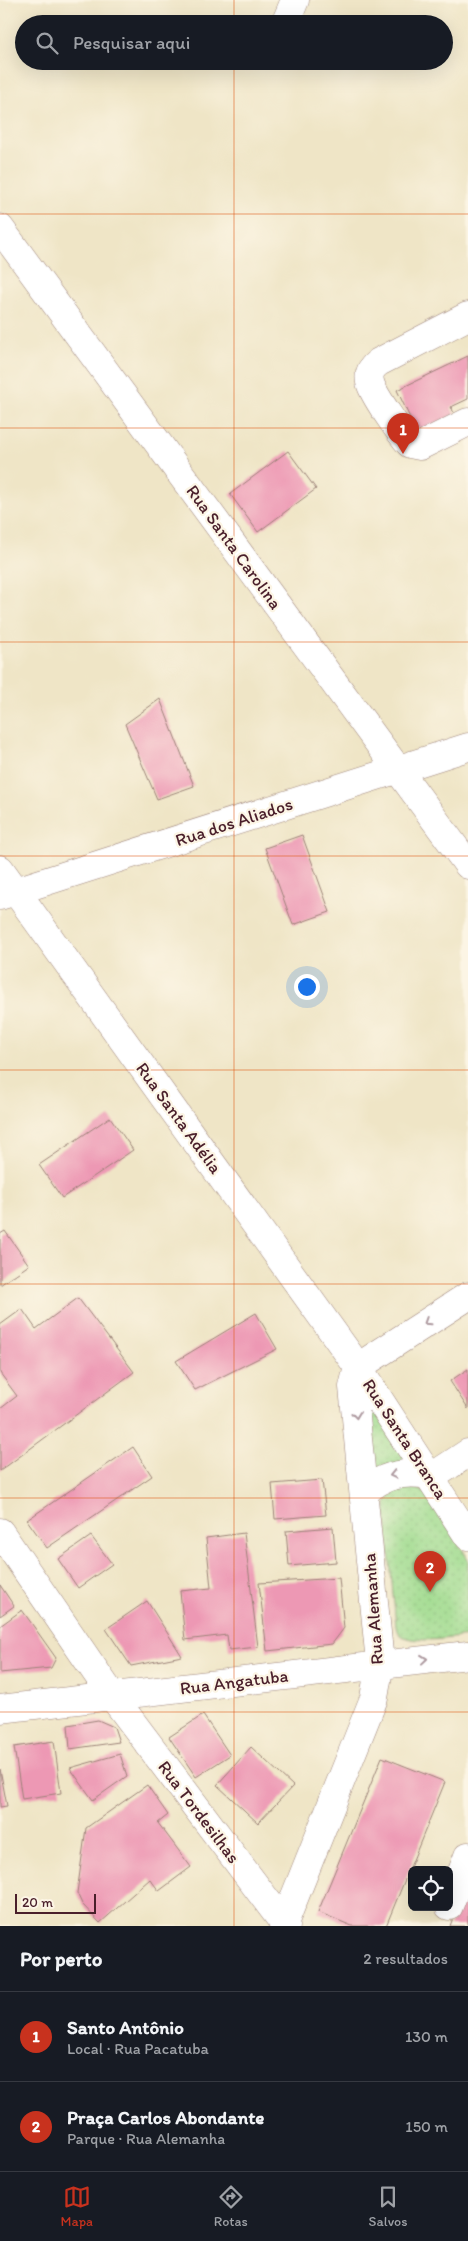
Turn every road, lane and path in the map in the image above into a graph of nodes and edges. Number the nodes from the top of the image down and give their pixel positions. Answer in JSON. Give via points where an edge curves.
{"nodes":[{"id":1,"x":295,"y":0,"type":"edge"},
{"id":2,"x":289,"y":15,"type":"edge"},
{"id":3,"x":0,"y":228,"type":"edge"},
{"id":4,"x":468,"y":316,"type":"edge"},
{"id":5,"x":468,"y":422,"type":"edge"},
{"id":6,"x":468,"y":747,"type":"edge"},
{"id":7,"x":400,"y":770,"type":"junction"},
{"id":8,"x":468,"y":865,"type":"edge"},
{"id":9,"x":0,"y":869,"type":"edge"},
{"id":10,"x":8,"y":894,"type":"edge"},
{"id":11,"x":468,"y":1296,"type":"edge"},
{"id":12,"x":358,"y":1367,"type":"junction"},
{"id":13,"x":468,"y":1453,"type":"edge"},
{"id":14,"x":429,"y":1476,"type":"junction"},
{"id":15,"x":364,"y":1494,"type":"junction"},
{"id":16,"x":0,"y":1532,"type":"edge"},
{"id":17,"x":468,"y":1536,"type":"edge"},
{"id":18,"x":468,"y":1655,"type":"edge"},
{"id":19,"x":380,"y":1664,"type":"junction"},
{"id":20,"x":113,"y":1697,"type":"junction"},
{"id":21,"x":0,"y":1709,"type":"edge"},
{"id":22,"x":468,"y":1856,"type":"edge"},
{"id":23,"x":453,"y":1896,"type":"edge"},
{"id":24,"x":448,"y":1911,"type":"edge"},
{"id":25,"x":284,"y":1925,"type":"edge"},
{"id":26,"x":442,"y":1926,"type":"edge"}],
"edges":[{"from":1,"to":2,"type":"street"},
{"from":3,"to":7,"type":"street","name":"Rua Santa Carolina"},
{"from":4,"to":5,"type":"street","via":[[379,362],[373,366],[370,378],[373,388],[410,444],[420,446]]},
{"from":6,"to":7,"type":"street","name":"Rua dos Aliados"},
{"from":7,"to":8,"type":"street","name":"Rua Santa Carolina"},
{"from":7,"to":10,"type":"street","name":"Rua dos Aliados"},
{"from":9,"to":10,"type":"street","name":"Rua Santa Adélia"},
{"from":10,"to":12,"type":"street","name":"Rua Santa Adélia"},
{"from":11,"to":12,"type":"street","one_way":true},
{"from":12,"to":14,"type":"street","name":"Rua Santa Branca"},
{"from":12,"to":15,"type":"street","name":"Rua Alemanha","one_way":true,"via":[[353,1387]]},
{"from":13,"to":14,"type":"street"},
{"from":14,"to":15,"type":"street","one_way":true,"via":[[416,1473],[387,1476]]},
{"from":14,"to":17,"type":"street","name":"Rua Santa Branca"},
{"from":15,"to":19,"type":"street","name":"Rua Alemanha"},
{"from":16,"to":20,"type":"street","name":"Rua Tordesilhas"},
{"from":19,"to":18,"type":"street","name":"Rua Angatuba","one_way":true},
{"from":19,"to":20,"type":"street","name":"Rua Angatuba"},
{"from":19,"to":25,"type":"street","name":"Rua Alemanha","via":[[374,1698]]},
{"from":20,"to":21,"type":"street","name":"Rua Angatuba"},
{"from":20,"to":25,"type":"street","name":"Rua Tordesilhas"},
{"from":22,"to":23,"type":"street"},
{"from":24,"to":26,"type":"street"}]}
